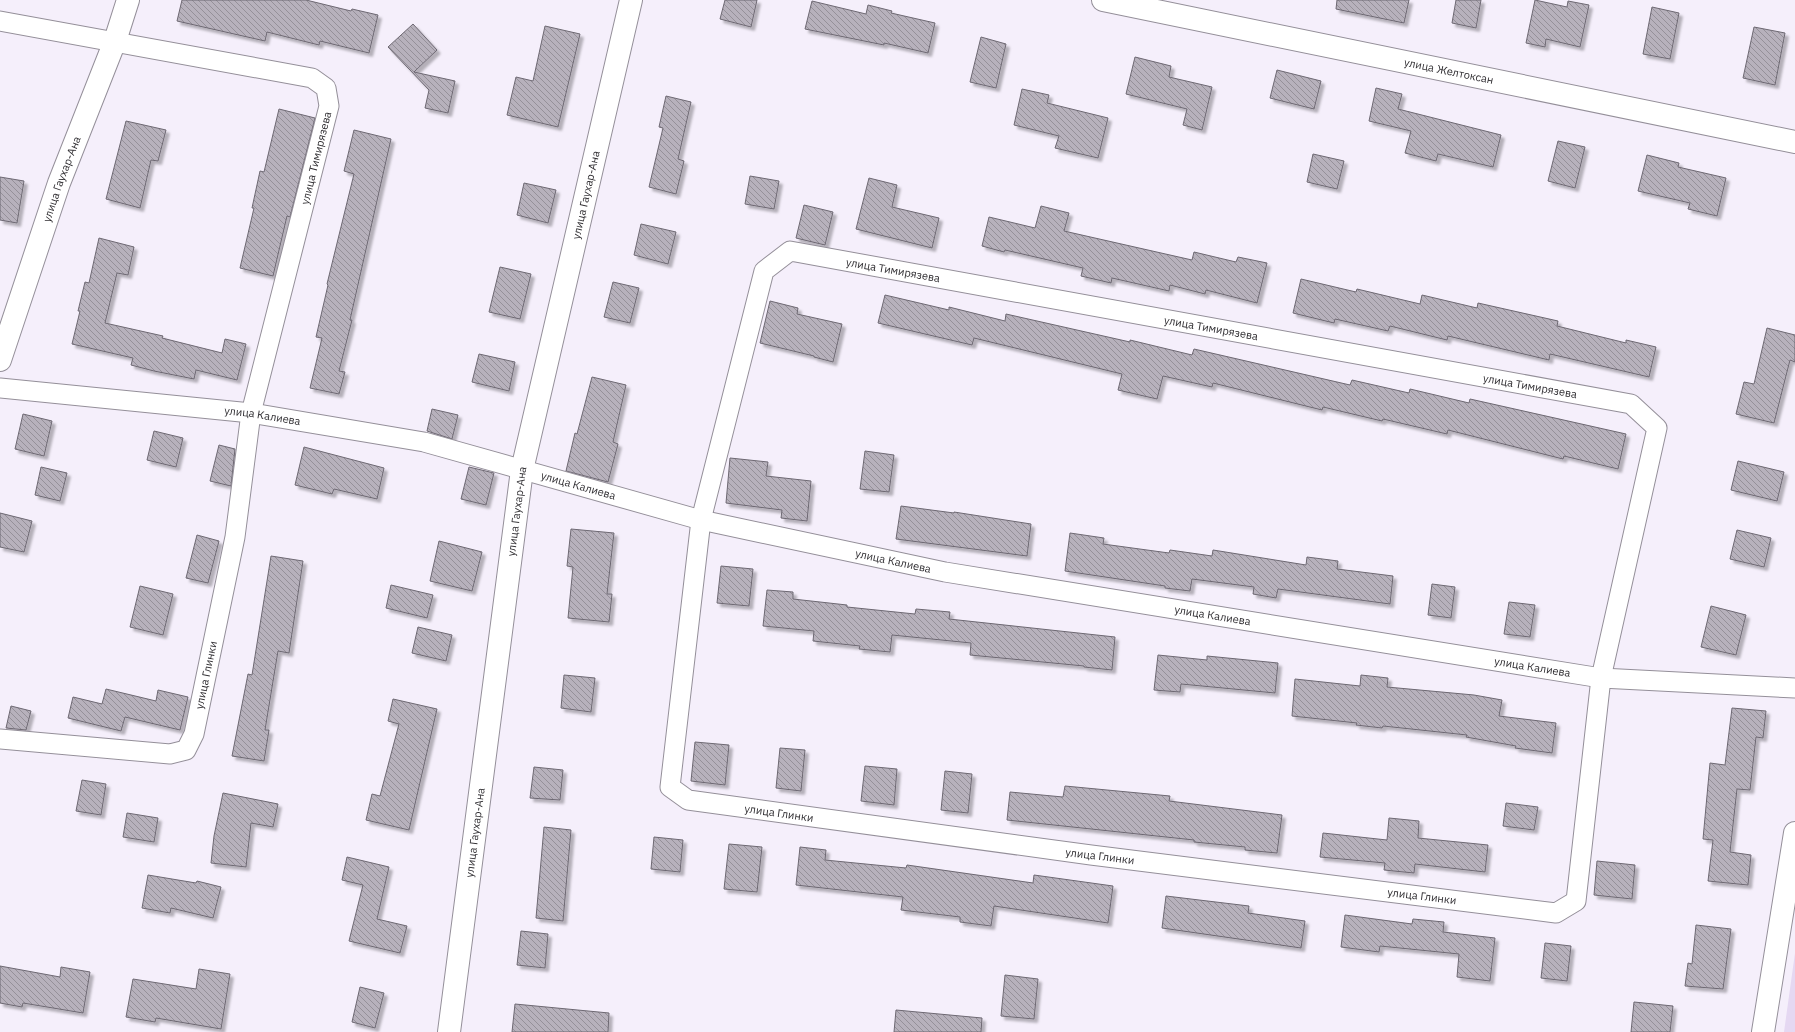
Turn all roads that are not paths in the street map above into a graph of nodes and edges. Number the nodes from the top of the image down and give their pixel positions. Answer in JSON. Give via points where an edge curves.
{"nodes":[{"id":1,"x":128,"y":0,"type":"edge"},
{"id":2,"x":631,"y":0,"type":"edge"},
{"id":3,"x":1103,"y":0,"type":"edge"},
{"id":4,"x":0,"y":20,"type":"edge"},
{"id":5,"x":115,"y":41,"type":"junction"},
{"id":6,"x":1795,"y":142,"type":"edge"},
{"id":7,"x":0,"y":360,"type":"edge"},
{"id":8,"x":0,"y":388,"type":"edge"},
{"id":9,"x":252,"y":413,"type":"junction"},
{"id":10,"x":522,"y":470,"type":"junction"},
{"id":11,"x":701,"y":520,"type":"junction"},
{"id":12,"x":1601,"y":678,"type":"junction"},
{"id":13,"x":1795,"y":688,"type":"edge"},
{"id":14,"x":0,"y":739,"type":"edge"},
{"id":15,"x":1795,"y":833,"type":"edge"},
{"id":16,"x":449,"y":1032,"type":"edge"},
{"id":17,"x":1763,"y":1032,"type":"edge"}],
"edges":[{"from":1,"to":5,"type":"street","name":"улица Гаухар-Ана"},
{"from":2,"to":10,"type":"street","name":"улица Гаухар-Ана"},
{"from":3,"to":6,"type":"street","name":"улица Желтоксан"},
{"from":4,"to":5,"type":"street","name":"улица Тимирязева"},
{"from":5,"to":7,"type":"street","name":"улица Гаухар-Ана","via":[[59,183]]},
{"from":5,"to":9,"type":"street","name":"улица Тимирязева","via":[[312,78],[326,88],[329,106]]},
{"from":8,"to":9,"type":"street","name":"улица Калиева"},
{"from":9,"to":10,"type":"street","name":"улица Калиева","via":[[424,442]]},
{"from":9,"to":14,"type":"street","name":"улица Глинки","via":[[235,537],[194,734],[186,750],[170,754]]},
{"from":10,"to":11,"type":"street","name":"улица Калиева"},
{"from":10,"to":16,"type":"street","name":"улица Гаухар-Ана"},
{"from":11,"to":12,"type":"street","name":"улица Калиева","via":[[945,572]]},
{"from":11,"to":12,"type":"street","name":"улица Глинки","via":[[670,787],[688,800],[1091,855],[1556,913],[1576,901]]},
{"from":11,"to":12,"type":"street","name":"улица Тимирязева","via":[[764,270],[790,251],[1631,404],[1657,428]]},
{"from":12,"to":13,"type":"street","name":"улица Калиева"},
{"from":15,"to":17,"type":"street"}]}
